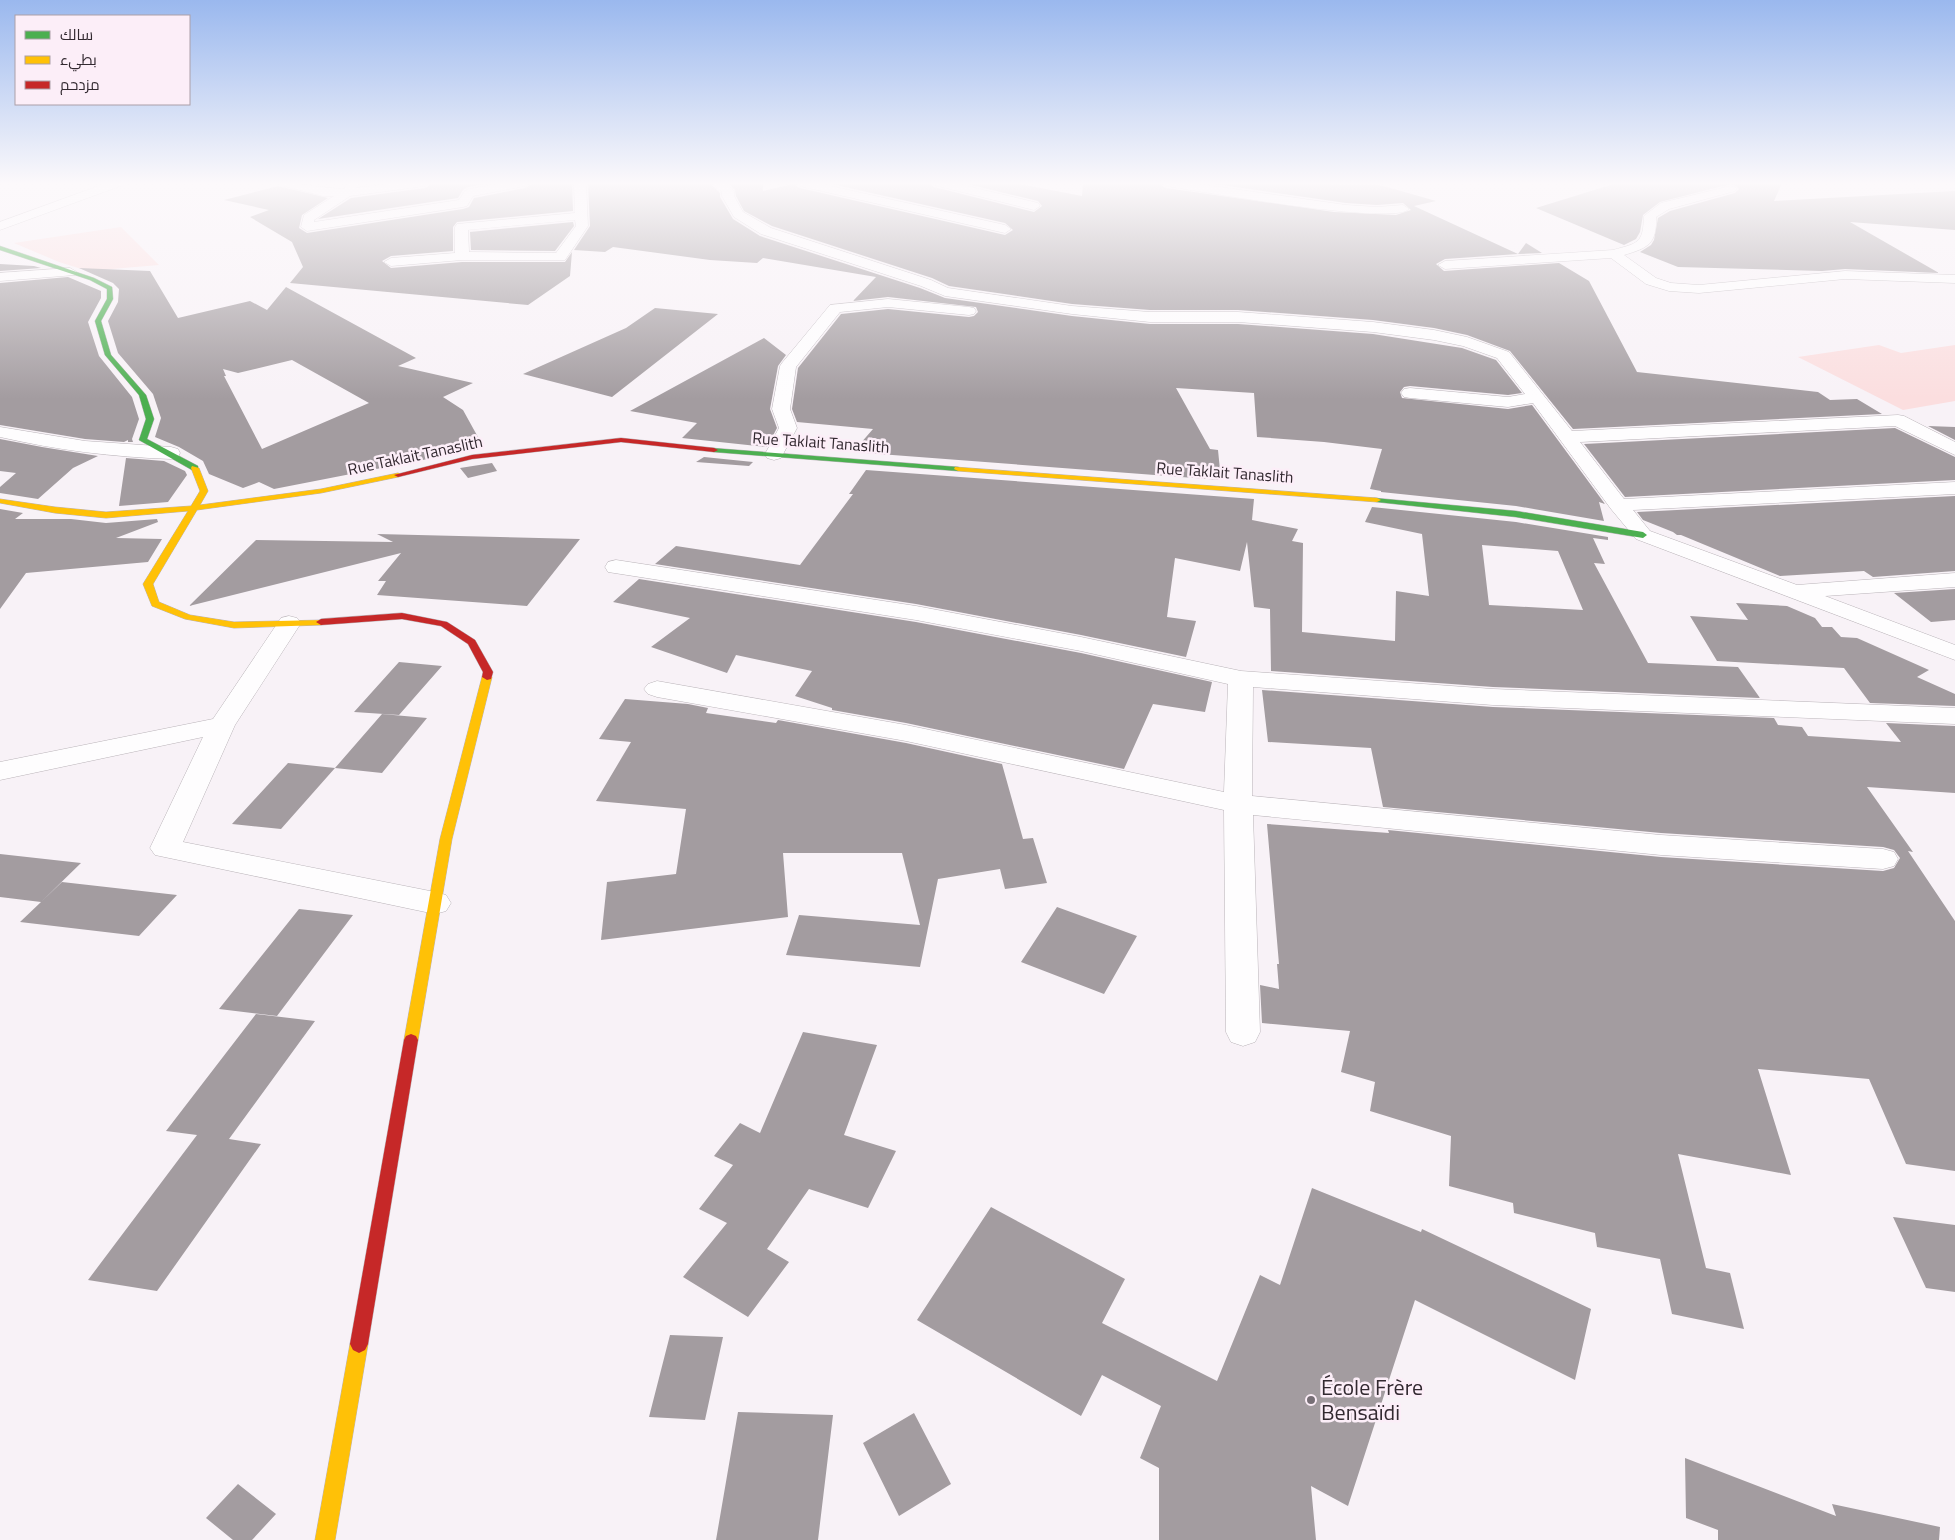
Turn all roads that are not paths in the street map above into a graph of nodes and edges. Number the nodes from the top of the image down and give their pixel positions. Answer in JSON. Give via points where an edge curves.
{"nodes":[{"id":1,"x":20,"y":255,"type":"edge"},
{"id":2,"x":561,"y":255,"type":"edge"},
{"id":3,"x":839,"y":255,"type":"edge"},
{"id":4,"x":1601,"y":255,"type":"edge"},
{"id":5,"x":1615,"y":255,"type":"edge"},
{"id":6,"x":462,"y":256,"type":"joint"},
{"id":7,"x":391,"y":262,"type":"dead end"},
{"id":8,"x":1445,"y":265,"type":"dead end"},
{"id":9,"x":70,"y":272,"type":"junction"},
{"id":10,"x":0,"y":277,"type":"edge"},
{"id":11,"x":1955,"y":279,"type":"edge"},
{"id":12,"x":1072,"y":310,"type":"junction"},
{"id":13,"x":1410,"y":393,"type":"dead end"},
{"id":14,"x":1537,"y":397,"type":"junction"},
{"id":15,"x":0,"y":432,"type":"edge"},
{"id":16,"x":1568,"y":436,"type":"junction"},
{"id":17,"x":1955,"y":449,"type":"edge"},
{"id":18,"x":171,"y":453,"type":"junction"},
{"id":19,"x":774,"y":454,"type":"junction"},
{"id":20,"x":1955,"y":488,"type":"edge"},
{"id":21,"x":0,"y":501,"type":"edge"},
{"id":22,"x":1618,"y":505,"type":"junction"},
{"id":23,"x":195,"y":508,"type":"junction"},
{"id":24,"x":1643,"y":535,"type":"junction"},
{"id":25,"x":616,"y":568,"type":"dead end"},
{"id":26,"x":1955,"y":580,"type":"edge"},
{"id":27,"x":1793,"y":592,"type":"junction"},
{"id":28,"x":289,"y":623,"type":"junction"},
{"id":29,"x":1955,"y":653,"type":"edge"},
{"id":30,"x":1241,"y":679,"type":"junction"},
{"id":31,"x":657,"y":689,"type":"dead end"},
{"id":32,"x":1955,"y":716,"type":"edge"},
{"id":33,"x":222,"y":725,"type":"junction"},
{"id":34,"x":0,"y":771,"type":"edge"},
{"id":35,"x":1238,"y":804,"type":"junction"},
{"id":36,"x":1883,"y":859,"type":"dead end"},
{"id":37,"x":435,"y":903,"type":"junction"},
{"id":38,"x":1243,"y":1032,"type":"dead end"},
{"id":39,"x":325,"y":1540,"type":"edge"}],
"edges":[{"from":1,"to":9,"type":"street"},
{"from":2,"to":6,"type":"street"},
{"from":3,"to":12,"type":"street","via":[[945,292]]},
{"from":4,"to":8,"type":"street"},
{"from":5,"to":11,"type":"street","via":[[1651,281],[1669,287],[1699,289],[1845,275]]},
{"from":6,"to":7,"type":"street"},
{"from":9,"to":10,"type":"street"},
{"from":9,"to":18,"type":"street","via":[[110,288],[110,299],[98,321],[102,339],[108,355],[142,395],[150,419],[144,440]]},
{"from":12,"to":14,"type":"street","via":[[1150,317],[1247,318],[1434,335],[1503,355]]},
{"from":12,"to":19,"type":"street","via":[[1048,315],[888,303],[835,308],[788,366],[781,409],[788,428]]},
{"from":13,"to":14,"type":"street","via":[[1508,402]]},
{"from":14,"to":16,"type":"street"},
{"from":15,"to":18,"type":"street","via":[[48,443]]},
{"from":16,"to":17,"type":"street","via":[[1898,420]]},
{"from":16,"to":22,"type":"street"},
{"from":18,"to":23,"type":"street","via":[[196,467],[204,491]]},
{"from":19,"to":23,"type":"street","name":"Rue Taklait Tanaslith","via":[[620,440],[472,457],[320,491]]},
{"from":19,"to":24,"type":"street","name":"Rue Taklait Tanaslith","via":[[1380,500],[1516,514]]},
{"from":20,"to":22,"type":"street"},
{"from":21,"to":23,"type":"street","name":"Rue Taklait Tanaslith","via":[[106,515]]},
{"from":22,"to":24,"type":"street"},
{"from":23,"to":28,"type":"street","via":[[148,584],[155,604],[188,618],[234,625]]},
{"from":24,"to":27,"type":"street"},
{"from":25,"to":30,"type":"street","via":[[916,613]]},
{"from":26,"to":27,"type":"street"},
{"from":27,"to":29,"type":"street"},
{"from":28,"to":33,"type":"street"},
{"from":28,"to":37,"type":"street","via":[[402,616],[444,624],[472,642],[488,672],[446,839]]},
{"from":30,"to":32,"type":"street","via":[[1493,697]]},
{"from":30,"to":35,"type":"street"},
{"from":31,"to":35,"type":"street","via":[[906,733]]},
{"from":33,"to":34,"type":"street"},
{"from":33,"to":37,"type":"street","via":[[165,848]]},
{"from":35,"to":36,"type":"street","via":[[1661,845]]},
{"from":35,"to":38,"type":"street"},
{"from":37,"to":39,"type":"street"}]}
